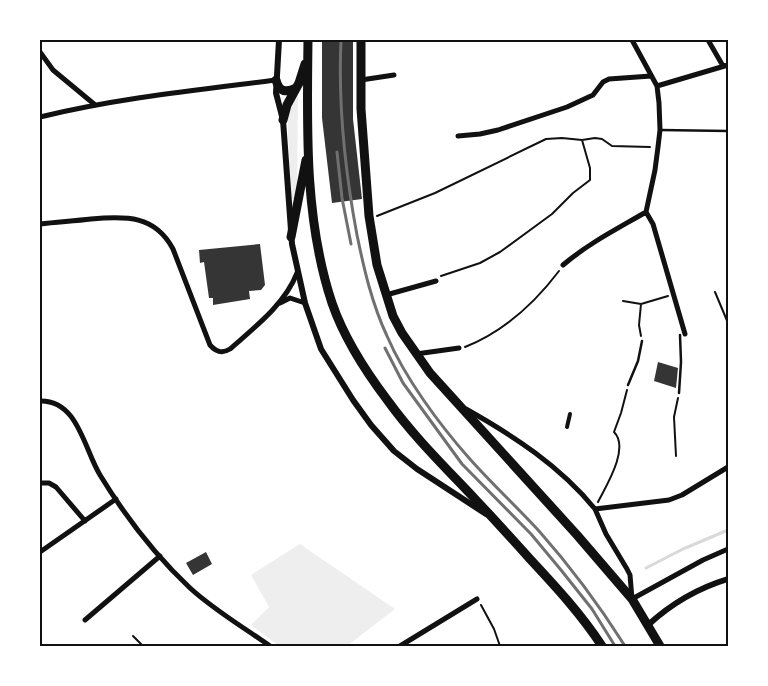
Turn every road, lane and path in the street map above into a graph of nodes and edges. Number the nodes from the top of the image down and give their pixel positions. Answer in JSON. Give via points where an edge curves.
{"nodes":[{"id":1,"x":279,"y":40,"type":"edge"},
{"id":2,"x":308,"y":40,"type":"edge"},
{"id":3,"x":361,"y":40,"type":"edge"},
{"id":4,"x":632,"y":40,"type":"edge"},
{"id":5,"x":708,"y":40,"type":"edge"},
{"id":6,"x":40,"y":52,"type":"edge"},
{"id":7,"x":308,"y":56,"type":"junction"},
{"id":8,"x":726,"y":65,"type":"edge"},
{"id":9,"x":394,"y":75,"type":"dead end"},
{"id":10,"x":651,"y":76,"type":"junction"},
{"id":11,"x":276,"y":80,"type":"junction"},
{"id":12,"x":360,"y":80,"type":"junction"},
{"id":13,"x":657,"y":86,"type":"junction"},
{"id":14,"x":296,"y":88,"type":"junction"},
{"id":15,"x":94,"y":104,"type":"junction"},
{"id":16,"x":40,"y":117,"type":"edge"},
{"id":17,"x":283,"y":120,"type":"junction"},
{"id":18,"x":660,"y":130,"type":"junction"},
{"id":19,"x":728,"y":132,"type":"edge"},
{"id":20,"x":458,"y":136,"type":"dead end"},
{"id":21,"x":582,"y":140,"type":"junction"},
{"id":22,"x":308,"y":145,"type":"junction"},
{"id":23,"x":658,"y":147,"type":"junction"},
{"id":24,"x":646,"y":212,"type":"junction"},
{"id":25,"x":369,"y":217,"type":"junction"},
{"id":26,"x":40,"y":224,"type":"edge"},
{"id":27,"x":291,"y":237,"type":"junction"},
{"id":28,"x":563,"y":265,"type":"joint"},
{"id":29,"x":297,"y":273,"type":"junction"},
{"id":30,"x":434,"y":281,"type":"joint"},
{"id":31,"x":715,"y":292,"type":"dead end"},
{"id":32,"x":675,"y":294,"type":"junction"},
{"id":33,"x":385,"y":295,"type":"junction"},
{"id":34,"x":624,"y":301,"type":"dead end"},
{"id":35,"x":305,"y":303,"type":"junction"},
{"id":36,"x":278,"y":304,"type":"junction"},
{"id":37,"x":641,"y":304,"type":"junction"},
{"id":38,"x":728,"y":323,"type":"edge"},
{"id":39,"x":682,"y":334,"type":"joint"},
{"id":40,"x":642,"y":341,"type":"joint"},
{"id":41,"x":458,"y":348,"type":"joint"},
{"id":42,"x":415,"y":354,"type":"junction"},
{"id":43,"x":628,"y":385,"type":"joint"},
{"id":44,"x":679,"y":393,"type":"joint"},
{"id":45,"x":40,"y":401,"type":"edge"},
{"id":46,"x":458,"y":405,"type":"junction"},
{"id":47,"x":570,"y":414,"type":"dead end"},
{"id":48,"x":567,"y":426,"type":"dead end"},
{"id":49,"x":676,"y":456,"type":"dead end"},
{"id":50,"x":728,"y":467,"type":"edge"},
{"id":51,"x":40,"y":483,"type":"edge"},
{"id":52,"x":116,"y":499,"type":"junction"},
{"id":53,"x":595,"y":509,"type":"junction"},
{"id":54,"x":494,"y":519,"type":"junction"},
{"id":55,"x":85,"y":521,"type":"junction"},
{"id":56,"x":728,"y":549,"type":"edge"},
{"id":57,"x":40,"y":552,"type":"edge"},
{"id":58,"x":160,"y":556,"type":"junction"},
{"id":59,"x":728,"y":579,"type":"edge"},
{"id":60,"x":477,"y":599,"type":"joint"},
{"id":61,"x":632,"y":599,"type":"junction"},
{"id":62,"x":85,"y":620,"type":"dead end"},
{"id":63,"x":648,"y":625,"type":"junction"},
{"id":64,"x":133,"y":636,"type":"dead end"},
{"id":65,"x":143,"y":646,"type":"edge"},
{"id":66,"x":270,"y":646,"type":"edge"},
{"id":67,"x":400,"y":646,"type":"edge"},
{"id":68,"x":500,"y":646,"type":"edge"},
{"id":69,"x":602,"y":646,"type":"edge"},
{"id":70,"x":660,"y":646,"type":"edge"}],
"edges":[{"from":1,"to":11,"type":"street"},
{"from":2,"to":7,"type":"highway"},
{"from":3,"to":12,"type":"highway"},
{"from":4,"to":10,"type":"street"},
{"from":5,"to":8,"type":"street"},
{"from":6,"to":15,"type":"street","via":[[53,70]]},
{"from":7,"to":14,"type":"highway"},
{"from":7,"to":22,"type":"highway"},
{"from":8,"to":13,"type":"street"},
{"from":9,"to":12,"type":"street"},
{"from":10,"to":13,"type":"street"},
{"from":10,"to":20,"type":"street","via":[[609,79],[593,95],[567,107],[498,130]]},
{"from":11,"to":14,"type":"highway","via":[[283,91]]},
{"from":11,"to":15,"type":"street"},
{"from":11,"to":17,"type":"street"},
{"from":12,"to":25,"type":"highway"},
{"from":13,"to":18,"type":"street"},
{"from":14,"to":17,"type":"highway"},
{"from":15,"to":16,"type":"street"},
{"from":17,"to":27,"type":"street"},
{"from":18,"to":19,"type":"lane"},
{"from":18,"to":23,"type":"street"},
{"from":21,"to":23,"type":"path","via":[[602,139],[612,146]]},
{"from":21,"to":25,"type":"path","via":[[546,139],[434,192]]},
{"from":21,"to":30,"type":"path","via":[[590,180],[552,214],[500,252]]},
{"from":22,"to":27,"type":"highway"},
{"from":22,"to":54,"type":"highway","via":[[319,253],[343,328],[388,402]]},
{"from":23,"to":24,"type":"street"},
{"from":24,"to":28,"type":"street","via":[[582,249]]},
{"from":24,"to":32,"type":"street","via":[[653,224]]},
{"from":25,"to":33,"type":"highway"},
{"from":26,"to":36,"type":"street","via":[[116,217],[141,220],[160,231],[173,249],[210,345],[218,352],[230,349]]},
{"from":27,"to":29,"type":"street"},
{"from":28,"to":41,"type":"path","via":[[544,291],[517,317],[485,339]]},
{"from":29,"to":35,"type":"street"},
{"from":29,"to":36,"type":"street"},
{"from":30,"to":33,"type":"street"},
{"from":31,"to":38,"type":"path"},
{"from":32,"to":37,"type":"path"},
{"from":32,"to":39,"type":"street"},
{"from":33,"to":42,"type":"highway"},
{"from":34,"to":37,"type":"path"},
{"from":35,"to":36,"type":"street","via":[[290,298]]},
{"from":35,"to":54,"type":"street","via":[[321,349],[358,407],[384,440],[417,469]]},
{"from":37,"to":40,"type":"path","via":[[639,325]]},
{"from":39,"to":44,"type":"lane"},
{"from":40,"to":43,"type":"lane","via":[[638,362]]},
{"from":41,"to":42,"type":"street"},
{"from":42,"to":46,"type":"highway"},
{"from":43,"to":53,"type":"path","via":[[614,432],[618,436],[618,459]]},
{"from":44,"to":49,"type":"path","via":[[674,417]]},
{"from":45,"to":52,"type":"street","via":[[56,404],[69,412],[99,474]]},
{"from":46,"to":53,"type":"street","via":[[550,463]]},
{"from":46,"to":61,"type":"highway"},
{"from":47,"to":48,"type":"street"},
{"from":50,"to":53,"type":"street","via":[[669,500]]},
{"from":51,"to":55,"type":"street","via":[[56,487]]},
{"from":52,"to":55,"type":"street"},
{"from":52,"to":58,"type":"street"},
{"from":53,"to":61,"type":"street","via":[[630,575]]},
{"from":54,"to":69,"type":"highway","via":[[570,602]]},
{"from":55,"to":57,"type":"street"},
{"from":56,"to":61,"type":"street"},
{"from":58,"to":62,"type":"street"},
{"from":58,"to":66,"type":"street","via":[[205,600]]},
{"from":59,"to":63,"type":"street","via":[[680,601]]},
{"from":60,"to":67,"type":"street"},
{"from":60,"to":68,"type":"path"},
{"from":61,"to":63,"type":"highway"},
{"from":63,"to":70,"type":"highway"},
{"from":64,"to":65,"type":"path"}]}
